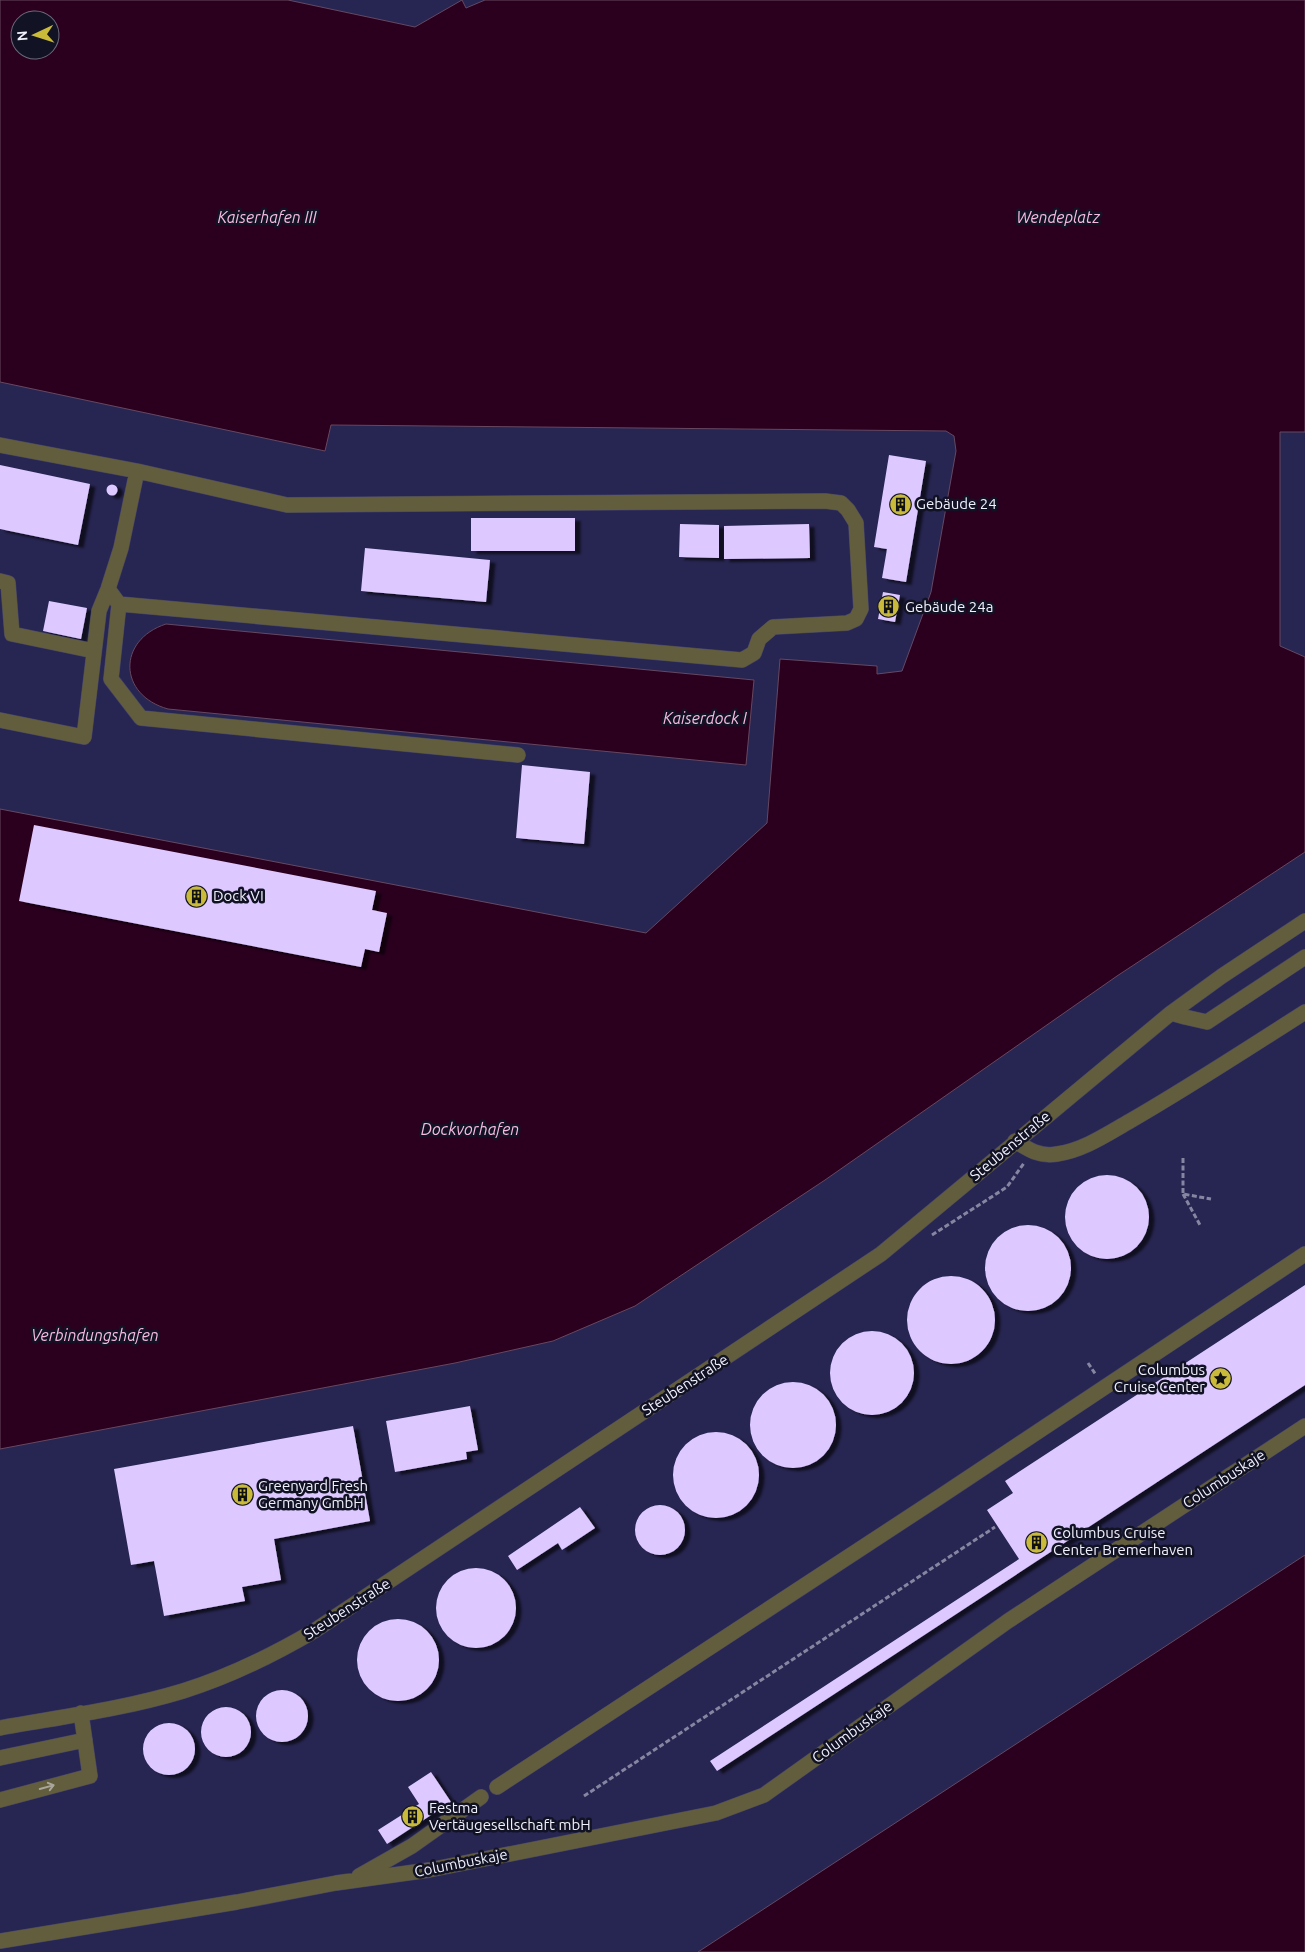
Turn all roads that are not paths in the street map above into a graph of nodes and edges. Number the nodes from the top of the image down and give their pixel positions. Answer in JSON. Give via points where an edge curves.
{"nodes":[{"id":1,"x":0,"y":445,"type":"edge"},
{"id":2,"x":138,"y":472,"type":"junction"},
{"id":3,"x":0,"y":581,"type":"edge"},
{"id":4,"x":108,"y":589,"type":"junction"},
{"id":5,"x":119,"y":604,"type":"junction"},
{"id":6,"x":94,"y":651,"type":"junction"},
{"id":7,"x":0,"y":720,"type":"edge"},
{"id":8,"x":518,"y":755,"type":"dead end"},
{"id":9,"x":1305,"y":921,"type":"edge"},
{"id":10,"x":1305,"y":957,"type":"edge"},
{"id":11,"x":1305,"y":1012,"type":"edge"},
{"id":12,"x":1171,"y":1013,"type":"junction"},
{"id":13,"x":1015,"y":1141,"type":"junction"},
{"id":14,"x":1305,"y":1254,"type":"edge"},
{"id":15,"x":1305,"y":1426,"type":"edge"},
{"id":16,"x":81,"y":1713,"type":"junction"},
{"id":17,"x":0,"y":1728,"type":"edge"},
{"id":18,"x":85,"y":1740,"type":"junction"},
{"id":19,"x":0,"y":1758,"type":"edge"},
{"id":20,"x":497,"y":1787,"type":"dead end"},
{"id":21,"x":481,"y":1797,"type":"dead end"},
{"id":22,"x":0,"y":1800,"type":"edge"},
{"id":23,"x":336,"y":1883,"type":"junction"},
{"id":24,"x":0,"y":1941,"type":"edge"}],
"edges":[{"from":1,"to":2,"type":"street"},
{"from":2,"to":4,"type":"street"},
{"from":2,"to":5,"type":"street","via":[[287,505],[841,503],[856,523],[861,609],[856,619],[846,623],[773,627],[759,638],[754,653],[742,660]]},
{"from":3,"to":6,"type":"street","via":[[8,583],[12,634]]},
{"from":4,"to":5,"type":"street"},
{"from":4,"to":6,"type":"street","via":[[99,611]]},
{"from":5,"to":8,"type":"street","via":[[111,679],[140,718]]},
{"from":6,"to":7,"type":"street","via":[[84,738]]},
{"from":9,"to":12,"type":"street","name":"Steubenstraße"},
{"from":10,"to":12,"type":"street","via":[[1207,1022]]},
{"from":11,"to":13,"type":"street","via":[[1089,1144],[1044,1155],[1032,1152]]},
{"from":12,"to":13,"type":"street","name":"Steubenstraße"},
{"from":13,"to":16,"type":"street","name":"Steubenstraße","via":[[881,1254],[314,1631],[281,1650],[200,1684],[156,1698]]},
{"from":14,"to":20,"type":"street"},
{"from":15,"to":23,"type":"street","name":"Columbuskaje","via":[[1008,1621],[764,1795],[716,1813],[428,1870]]},
{"from":16,"to":17,"type":"street","name":"Steubenstraße"},
{"from":16,"to":18,"type":"street"},
{"from":18,"to":19,"type":"street"},
{"from":22,"to":18,"type":"street","one_way":true,"via":[[90,1776]]},
{"from":21,"to":23,"type":"street","name":"Columbuskaje","via":[[398,1854],[360,1875]]},
{"from":23,"to":24,"type":"street","name":"Columbuskaje"}]}
